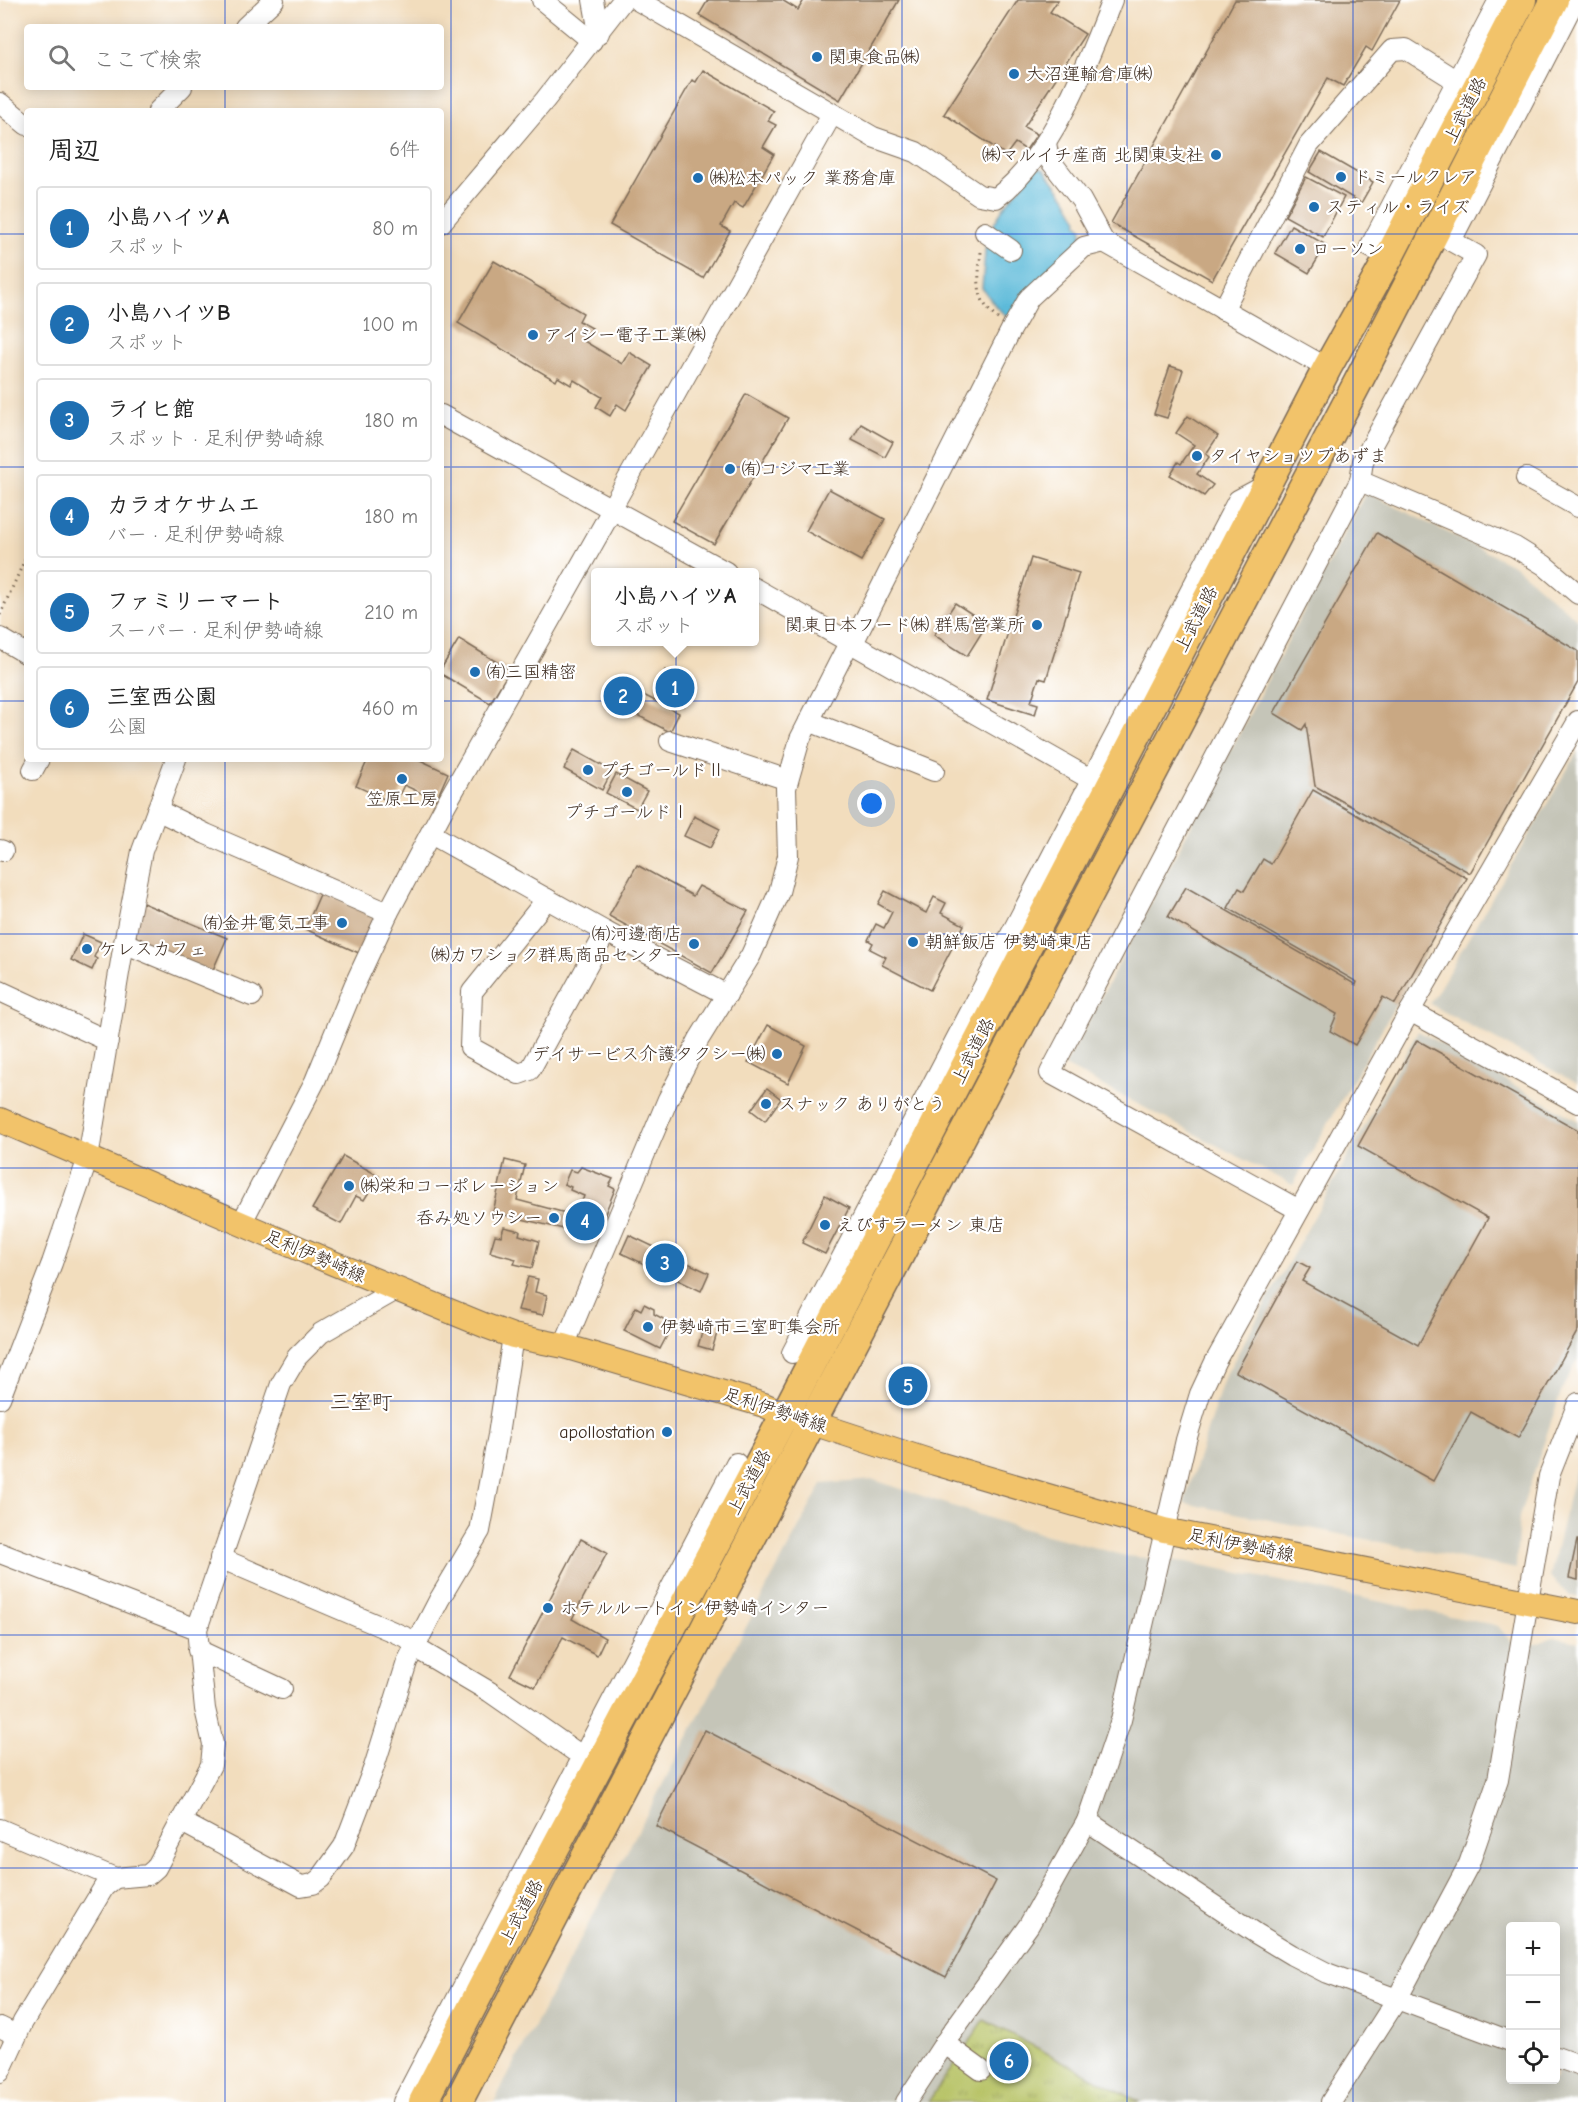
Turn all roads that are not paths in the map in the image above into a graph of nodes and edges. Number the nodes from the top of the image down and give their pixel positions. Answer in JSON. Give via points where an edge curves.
{"nodes":[{"id":1,"x":274,"y":0,"type":"edge"},
{"id":2,"x":542,"y":0,"type":"edge"},
{"id":3,"x":592,"y":0,"type":"edge"},
{"id":4,"x":623,"y":0,"type":"edge"},
{"id":5,"x":637,"y":0,"type":"edge"},
{"id":6,"x":1112,"y":0,"type":"edge"},
{"id":7,"x":1499,"y":0,"type":"edge"},
{"id":8,"x":1522,"y":0,"type":"edge"},
{"id":9,"x":1554,"y":0,"type":"edge"},
{"id":10,"x":1575,"y":0,"type":"edge"},
{"id":11,"x":248,"y":24,"type":"edge"},
{"id":12,"x":595,"y":37,"type":"junction"},
{"id":13,"x":1457,"y":81,"type":"junction"},
{"id":14,"x":179,"y":90,"type":"edge"},
{"id":15,"x":0,"y":104,"type":"edge"},
{"id":16,"x":161,"y":108,"type":"edge"},
{"id":17,"x":832,"y":114,"type":"junction"},
{"id":18,"x":24,"y":123,"type":"edge"},
{"id":19,"x":1046,"y":143,"type":"junction"},
{"id":20,"x":444,"y":219,"type":"edge"},
{"id":21,"x":985,"y":232,"type":"road end"},
{"id":22,"x":1104,"y":242,"type":"junction"},
{"id":23,"x":1011,"y":250,"type":"dead end"},
{"id":24,"x":1389,"y":257,"type":"junction"},
{"id":25,"x":1223,"y":310,"type":"junction"},
{"id":26,"x":1327,"y":368,"type":"junction"},
{"id":27,"x":444,"y":417,"type":"edge"},
{"id":28,"x":1526,"y":478,"type":"dead end"},
{"id":29,"x":1360,"y":481,"type":"junction"},
{"id":30,"x":1266,"y":485,"type":"junction"},
{"id":31,"x":1578,"y":507,"type":"edge"},
{"id":32,"x":611,"y":509,"type":"junction"},
{"id":33,"x":717,"y":568,"type":"edge"},
{"id":34,"x":759,"y":591,"type":"edge"},
{"id":35,"x":1578,"y":594,"type":"edge"},
{"id":36,"x":0,"y":638,"type":"edge"},
{"id":37,"x":851,"y":642,"type":"junction"},
{"id":38,"x":24,"y":652,"type":"edge"},
{"id":39,"x":809,"y":721,"type":"junction"},
{"id":40,"x":1578,"y":721,"type":"edge"},
{"id":41,"x":670,"y":741,"type":"dead end"},
{"id":42,"x":175,"y":762,"type":"edge"},
{"id":43,"x":933,"y":771,"type":"dead end"},
{"id":44,"x":788,"y":780,"type":"junction"},
{"id":45,"x":1092,"y":780,"type":"junction"},
{"id":46,"x":157,"y":810,"type":"junction"},
{"id":47,"x":430,"y":834,"type":"junction"},
{"id":48,"x":547,"y":899,"type":"junction"},
{"id":49,"x":388,"y":913,"type":"junction"},
{"id":50,"x":606,"y":932,"type":"junction"},
{"id":51,"x":124,"y":943,"type":"junction"},
{"id":52,"x":0,"y":991,"type":"edge"},
{"id":53,"x":727,"y":995,"type":"junction"},
{"id":54,"x":252,"y":996,"type":"dead end"},
{"id":55,"x":1410,"y":1011,"type":"junction"},
{"id":56,"x":108,"y":1041,"type":"junction"},
{"id":57,"x":1578,"y":1103,"type":"edge"},
{"id":58,"x":0,"y":1120,"type":"edge"},
{"id":59,"x":88,"y":1158,"type":"junction"},
{"id":60,"x":868,"y":1206,"type":"junction"},
{"id":61,"x":1299,"y":1210,"type":"junction"},
{"id":62,"x":241,"y":1224,"type":"junction"},
{"id":63,"x":874,"y":1242,"type":"junction"},
{"id":64,"x":396,"y":1290,"type":"junction"},
{"id":65,"x":513,"y":1336,"type":"junction"},
{"id":66,"x":564,"y":1346,"type":"junction"},
{"id":67,"x":792,"y":1353,"type":"dead end"},
{"id":68,"x":0,"y":1396,"type":"edge"},
{"id":69,"x":1578,"y":1403,"type":"edge"},
{"id":70,"x":785,"y":1414,"type":"junction"},
{"id":71,"x":812,"y":1422,"type":"junction"},
{"id":72,"x":736,"y":1462,"type":"dead end"},
{"id":73,"x":1164,"y":1530,"type":"junction"},
{"id":74,"x":0,"y":1553,"type":"edge"},
{"id":75,"x":220,"y":1558,"type":"junction"},
{"id":76,"x":1529,"y":1602,"type":"junction"},
{"id":77,"x":684,"y":1604,"type":"junction"},
{"id":78,"x":1578,"y":1612,"type":"edge"},
{"id":79,"x":655,"y":1620,"type":"junction"},
{"id":80,"x":197,"y":1629,"type":"junction"},
{"id":81,"x":416,"y":1644,"type":"junction"},
{"id":82,"x":198,"y":1650,"type":"junction"},
{"id":83,"x":282,"y":1689,"type":"dead end"},
{"id":84,"x":583,"y":1757,"type":"junction"},
{"id":85,"x":180,"y":1821,"type":"junction"},
{"id":86,"x":1086,"y":1821,"type":"junction"},
{"id":87,"x":0,"y":1829,"type":"edge"},
{"id":88,"x":115,"y":1878,"type":"junction"},
{"id":89,"x":1397,"y":1999,"type":"junction"},
{"id":90,"x":8,"y":2031,"type":"edge"},
{"id":91,"x":1506,"y":2040,"type":"edge"},
{"id":92,"x":944,"y":2043,"type":"junction"},
{"id":93,"x":1560,"y":2058,"type":"edge"},
{"id":94,"x":1578,"y":2065,"type":"edge"},
{"id":95,"x":981,"y":2070,"type":"dead end"},
{"id":96,"x":0,"y":2072,"type":"edge"},
{"id":97,"x":403,"y":2102,"type":"edge"},
{"id":98,"x":423,"y":2102,"type":"edge"},
{"id":99,"x":458,"y":2102,"type":"edge"},
{"id":100,"x":906,"y":2102,"type":"edge"},
{"id":101,"x":1331,"y":2102,"type":"edge"}],
"edges":[{"from":1,"to":11,"type":"street"},
{"from":2,"to":12,"type":"street"},
{"from":3,"to":12,"type":"street"},
{"from":4,"to":12,"type":"street"},
{"from":5,"to":17,"type":"street"},
{"from":6,"to":19,"type":"street","via":[[1090,55]]},
{"from":7,"to":13,"type":"street"},
{"from":8,"to":24,"type":"highway","name":"上武道路"},
{"from":9,"to":71,"type":"highway","name":"上武道路"},
{"from":10,"to":29,"type":"street","via":[[1451,242],[1476,255],[1363,461]]},
{"from":12,"to":20,"type":"street"},
{"from":13,"to":24,"type":"street","via":[[1370,247]]},
{"from":13,"to":25,"type":"street","via":[[1406,49],[1392,50],[1309,145]]},
{"from":14,"to":16,"type":"street"},
{"from":15,"to":18,"type":"street"},
{"from":17,"to":19,"type":"street","via":[[873,137],[916,152],[979,195],[996,198]]},
{"from":17,"to":32,"type":"street"},
{"from":19,"to":22,"type":"street","via":[[1049,159],[1081,200]]},
{"from":21,"to":23,"type":"street"},
{"from":22,"to":25,"type":"street"},
{"from":22,"to":37,"type":"street","via":[[1084,247],[1029,298]]},
{"from":24,"to":26,"type":"highway","name":"上武道路"},
{"from":25,"to":26,"type":"street"},
{"from":26,"to":30,"type":"highway","name":"上武道路"},
{"from":27,"to":32,"type":"street"},
{"from":28,"to":31,"type":"street"},
{"from":29,"to":35,"type":"street","via":[[1515,547]]},
{"from":29,"to":61,"type":"street","via":[[1050,1073]]},
{"from":30,"to":45,"type":"street","via":[[1238,500]]},
{"from":30,"to":63,"type":"highway","name":"上武道路"},
{"from":32,"to":33,"type":"street"},
{"from":32,"to":47,"type":"street"},
{"from":34,"to":37,"type":"street"},
{"from":36,"to":38,"type":"street"},
{"from":37,"to":39,"type":"street"},
{"from":37,"to":45,"type":"street"},
{"from":39,"to":43,"type":"street"},
{"from":39,"to":44,"type":"street"},
{"from":40,"to":55,"type":"street"},
{"from":41,"to":44,"type":"street"},
{"from":42,"to":46,"type":"street"},
{"from":44,"to":53,"type":"street","via":[[788,856],[778,892],[751,955]]},
{"from":45,"to":60,"type":"street"},
{"from":46,"to":49,"type":"street"},
{"from":46,"to":51,"type":"street","via":[[142,851]]},
{"from":47,"to":48,"type":"street"},
{"from":47,"to":49,"type":"street"},
{"from":48,"to":50,"type":"street"},
{"from":48,"to":50,"type":"street","via":[[472,992],[470,1047],[519,1074],[530,1070]]},
{"from":49,"to":62,"type":"street","via":[[315,1081]]},
{"from":50,"to":53,"type":"street"},
{"from":51,"to":54,"type":"street"},
{"from":51,"to":56,"type":"street"},
{"from":52,"to":56,"type":"street"},
{"from":53,"to":66,"type":"street","via":[[668,1099]]},
{"from":55,"to":57,"type":"street"},
{"from":55,"to":61,"type":"street"},
{"from":56,"to":59,"type":"street"},
{"from":58,"to":59,"type":"main road","name":"足利伊勢崎線"},
{"from":59,"to":62,"type":"main road","name":"足利伊勢崎線"},
{"from":59,"to":68,"type":"street"},
{"from":60,"to":63,"type":"street"},
{"from":60,"to":67,"type":"street"},
{"from":61,"to":73,"type":"street","via":[[1200,1394]]},
{"from":62,"to":64,"type":"main road","name":"足利伊勢崎線"},
{"from":63,"to":70,"type":"highway","name":"上武道路"},
{"from":64,"to":65,"type":"main road","name":"足利伊勢崎線"},
{"from":64,"to":75,"type":"street","via":[[321,1333],[297,1358],[281,1384]]},
{"from":65,"to":66,"type":"main road","name":"足利伊勢崎線"},
{"from":65,"to":81,"type":"street","via":[[480,1531]]},
{"from":66,"to":70,"type":"main road","name":"足利伊勢崎線"},
{"from":69,"to":76,"type":"street","via":[[1549,1476]]},
{"from":70,"to":71,"type":"main road","name":"足利伊勢崎線"},
{"from":70,"to":77,"type":"highway","name":"上武道路"},
{"from":71,"to":73,"type":"main road","name":"足利伊勢崎線","via":[[935,1464]]},
{"from":71,"to":99,"type":"highway","name":"上武道路"},
{"from":72,"to":79,"type":"street"},
{"from":73,"to":76,"type":"main road","name":"足利伊勢崎線"},
{"from":73,"to":86,"type":"street","via":[[1121,1720]]},
{"from":74,"to":80,"type":"street"},
{"from":75,"to":80,"type":"street"},
{"from":75,"to":81,"type":"street"},
{"from":76,"to":78,"type":"main road","name":"足利伊勢崎線"},
{"from":76,"to":89,"type":"street","via":[[1498,1780],[1469,1864]]},
{"from":77,"to":79,"type":"street"},
{"from":77,"to":98,"type":"highway","name":"上武道路"},
{"from":79,"to":84,"type":"street"},
{"from":80,"to":82,"type":"street"},
{"from":81,"to":84,"type":"street"},
{"from":81,"to":85,"type":"street","via":[[344,1846],[313,1884],[301,1886]]},
{"from":82,"to":83,"type":"street"},
{"from":82,"to":85,"type":"street","via":[[214,1755]]},
{"from":84,"to":97,"type":"street"},
{"from":85,"to":88,"type":"street","via":[[156,1868],[148,1875]]},
{"from":86,"to":89,"type":"street","via":[[1292,1955]]},
{"from":86,"to":92,"type":"street","via":[[1029,1925]]},
{"from":87,"to":88,"type":"street"},
{"from":88,"to":90,"type":"street","via":[[104,1887],[22,2022]]},
{"from":89,"to":91,"type":"street"},
{"from":89,"to":101,"type":"street"},
{"from":90,"to":96,"type":"street"},
{"from":92,"to":95,"type":"street"},
{"from":92,"to":100,"type":"street"},
{"from":93,"to":94,"type":"street"}]}
